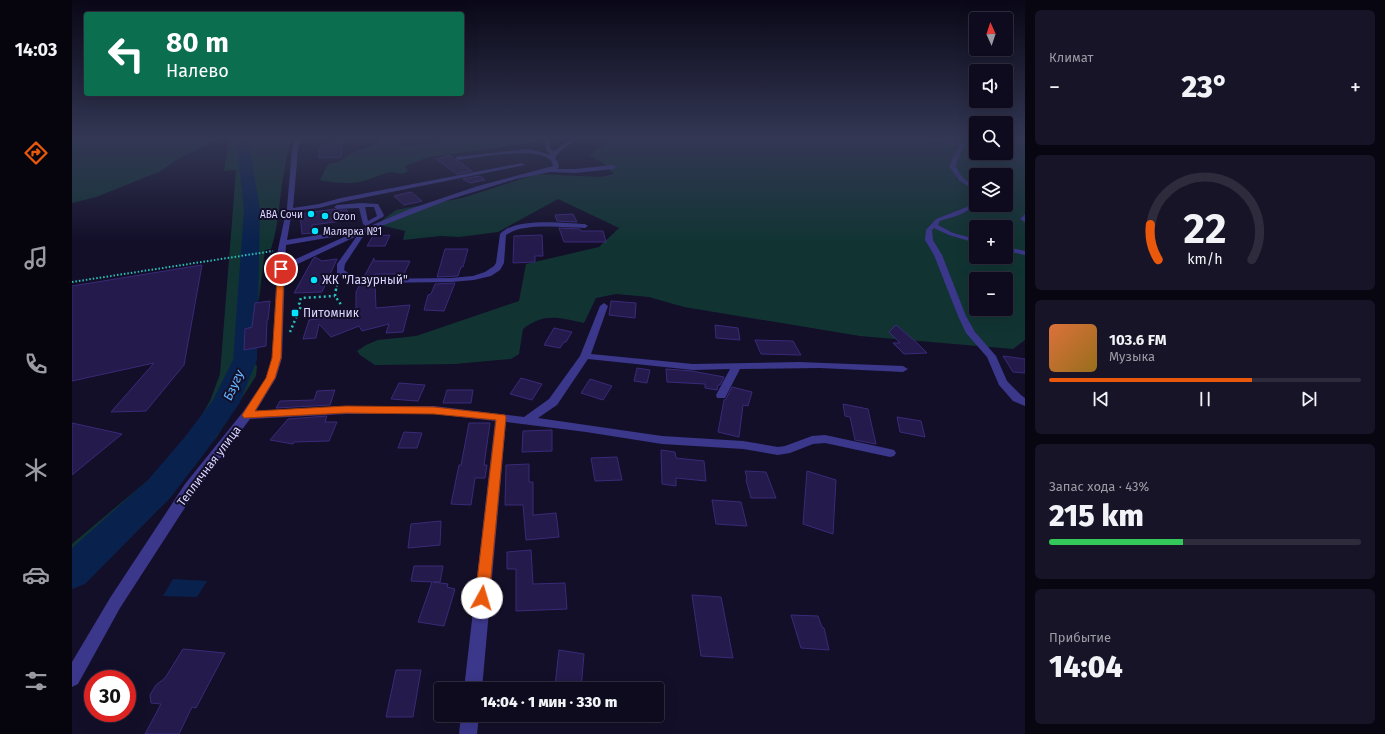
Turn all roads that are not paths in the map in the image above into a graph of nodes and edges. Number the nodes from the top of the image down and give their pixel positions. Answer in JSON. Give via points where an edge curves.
{"nodes":[{"id":1,"x":293,"y":173,"type":"edge"},
{"id":2,"x":479,"y":173,"type":"edge"},
{"id":3,"x":536,"y":173,"type":"edge"},
{"id":4,"x":957,"y":173,"type":"edge"},
{"id":5,"x":969,"y":185,"type":"edge"},
{"id":6,"x":361,"y":205,"type":"junction"},
{"id":7,"x":319,"y":206,"type":"junction"},
{"id":8,"x":969,"y":208,"type":"edge"},
{"id":9,"x":289,"y":210,"type":"junction"},
{"id":10,"x":1025,"y":216,"type":"edge"},
{"id":11,"x":1025,"y":220,"type":"edge"},
{"id":12,"x":366,"y":224,"type":"junction"},
{"id":13,"x":933,"y":225,"type":"junction"},
{"id":14,"x":585,"y":226,"type":"dead end"},
{"id":15,"x":362,"y":232,"type":"junction"},
{"id":16,"x":969,"y":239,"type":"edge"},
{"id":17,"x":283,"y":243,"type":"junction"},
{"id":18,"x":1013,"y":250,"type":"edge"},
{"id":19,"x":1025,"y":253,"type":"edge"},
{"id":20,"x":281,"y":269,"type":"junction"},
{"id":21,"x":604,"y":306,"type":"dead end"},
{"id":22,"x":585,"y":356,"type":"junction"},
{"id":23,"x":737,"y":366,"type":"junction"},
{"id":24,"x":903,"y":369,"type":"dead end"},
{"id":25,"x":722,"y":395,"type":"dead end"},
{"id":26,"x":1025,"y":402,"type":"edge"},
{"id":27,"x":247,"y":415,"type":"junction"},
{"id":28,"x":501,"y":417,"type":"junction"},
{"id":29,"x":527,"y":420,"type":"junction"},
{"id":30,"x":890,"y":453,"type":"dead end"},
{"id":31,"x":72,"y":678,"type":"edge"},
{"id":32,"x":474,"y":682,"type":"edge"},
{"id":33,"x":469,"y":722,"type":"edge"},
{"id":34,"x":468,"y":734,"type":"edge"}],
"edges":[{"from":1,"to":9,"type":"street","name":"Тепличная улица"},
{"from":2,"to":7,"type":"street"},
{"from":3,"to":15,"type":"street","via":[[464,191]]},
{"from":4,"to":5,"type":"street"},
{"from":6,"to":7,"type":"street"},
{"from":6,"to":12,"type":"street"},
{"from":6,"to":12,"type":"street","via":[[377,205],[381,215]]},
{"from":7,"to":9,"type":"street"},
{"from":8,"to":13,"type":"street","via":[[938,220]]},
{"from":9,"to":17,"type":"street","name":"Тепличная улица"},
{"from":10,"to":11,"type":"street"},
{"from":12,"to":17,"type":"street","via":[[338,234]]},
{"from":13,"to":16,"type":"street"},
{"from":13,"to":26,"type":"street","via":[[929,230],[929,240],[938,254],[971,334],[990,356],[1003,383],[1017,398]]},
{"from":14,"to":15,"type":"street","via":[[510,229],[504,234],[497,268],[474,278],[451,280],[352,279],[340,271],[341,264]]},
{"from":15,"to":20,"type":"street"},
{"from":17,"to":20,"type":"street","name":"Тепличная улица"},
{"from":18,"to":19,"type":"street"},
{"from":20,"to":27,"type":"street","name":"Тепличная улица","via":[[277,358],[271,378]]},
{"from":21,"to":22,"type":"street"},
{"from":22,"to":23,"type":"street","via":[[693,367]]},
{"from":22,"to":29,"type":"street","via":[[553,402]]},
{"from":23,"to":24,"type":"street","via":[[834,364]]},
{"from":23,"to":25,"type":"street"},
{"from":27,"to":28,"type":"street","via":[[354,410],[434,410]]},
{"from":27,"to":31,"type":"street","name":"Тепличная улица","via":[[190,488],[115,603]]},
{"from":28,"to":29,"type":"street"},
{"from":28,"to":32,"type":"street"},
{"from":29,"to":30,"type":"street","via":[[662,440],[743,445],[778,452],[812,440],[825,439]]},
{"from":33,"to":34,"type":"street"}]}
